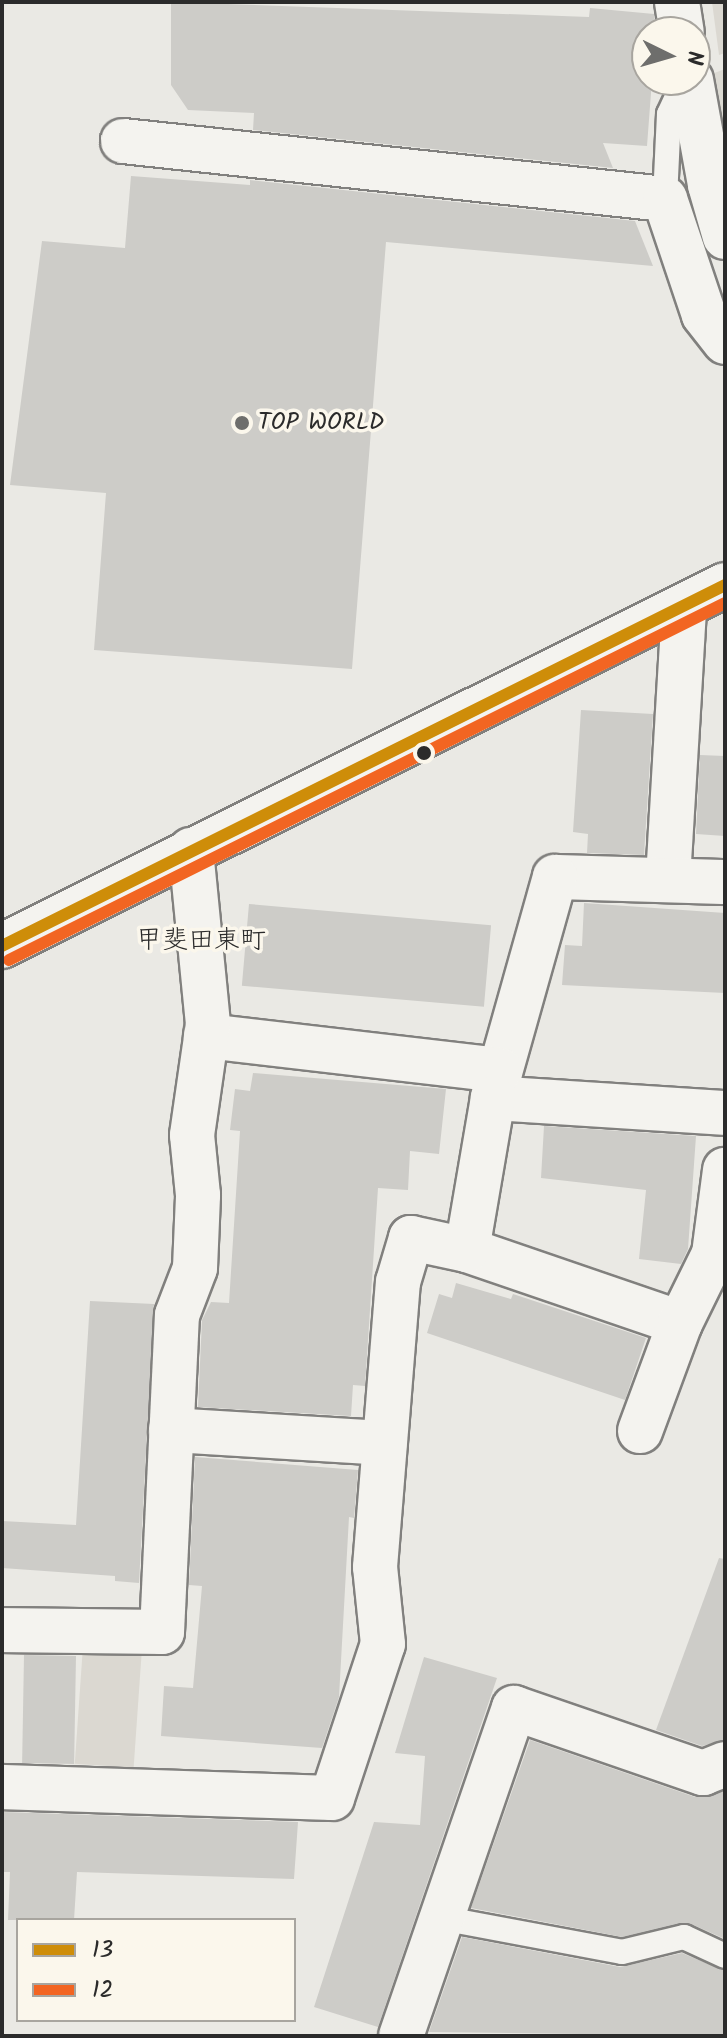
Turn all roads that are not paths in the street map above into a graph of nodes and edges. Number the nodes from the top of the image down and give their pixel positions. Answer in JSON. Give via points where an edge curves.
{"nodes":[{"id":1,"x":679,"y":96,"type":"edge"},
{"id":2,"x":691,"y":96,"type":"edge"},
{"id":3,"x":123,"y":141,"type":"dead end"},
{"id":4,"x":665,"y":199,"type":"junction"},
{"id":5,"x":725,"y":237,"type":"edge"},
{"id":6,"x":725,"y":342,"type":"edge"},
{"id":7,"x":725,"y":585,"type":"edge"},
{"id":8,"x":684,"y":609,"type":"junction"},
{"id":9,"x":191,"y":850,"type":"junction"},
{"id":10,"x":668,"y":879,"type":"junction"},
{"id":11,"x":725,"y":882,"type":"edge"},
{"id":12,"x":2,"y":946,"type":"edge"},
{"id":13,"x":206,"y":1036,"type":"junction"},
{"id":14,"x":497,"y":1084,"type":"junction"},
{"id":15,"x":725,"y":1113,"type":"edge"},
{"id":16,"x":725,"y":1170,"type":"edge"},
{"id":17,"x":467,"y":1250,"type":"junction"},
{"id":18,"x":680,"y":1323,"type":"junction"},
{"id":19,"x":171,"y":1430,"type":"junction"},
{"id":20,"x":640,"y":1431,"type":"dead end"},
{"id":21,"x":385,"y":1443,"type":"junction"},
{"id":22,"x":2,"y":1630,"type":"edge"},
{"id":23,"x":725,"y":1764,"type":"edge"},
{"id":24,"x":2,"y":1787,"type":"edge"},
{"id":25,"x":441,"y":1918,"type":"junction"},
{"id":26,"x":725,"y":1956,"type":"edge"},
{"id":27,"x":401,"y":2036,"type":"edge"}],
"edges":[{"from":1,"to":4,"type":"lane","via":[[669,114]]},
{"from":2,"to":5,"type":"street"},
{"from":3,"to":4,"type":"street"},
{"from":4,"to":6,"type":"street","via":[[704,315]]},
{"from":7,"to":8,"type":"street"},
{"from":8,"to":9,"type":"street","via":[[638,626]]},
{"from":8,"to":10,"type":"street"},
{"from":9,"to":12,"type":"street"},
{"from":9,"to":13,"type":"street"},
{"from":10,"to":11,"type":"street"},
{"from":10,"to":14,"type":"street","via":[[555,877]]},
{"from":13,"to":14,"type":"street"},
{"from":13,"to":19,"type":"street","via":[[192,1135],[198,1195],[195,1268],[177,1315]]},
{"from":14,"to":15,"type":"street"},
{"from":14,"to":17,"type":"street"},
{"from":16,"to":18,"type":"street","via":[[714,1254]]},
{"from":17,"to":18,"type":"street"},
{"from":17,"to":21,"type":"street","via":[[411,1238],[398,1282]]},
{"from":18,"to":20,"type":"street"},
{"from":19,"to":21,"type":"street"},
{"from":19,"to":22,"type":"street","via":[[162,1632]]},
{"from":21,"to":24,"type":"street","via":[[375,1567],[383,1644],[332,1798]]},
{"from":23,"to":25,"type":"street","via":[[703,1773],[514,1708]]},
{"from":25,"to":26,"type":"lane","via":[[622,1952],[684,1937]]},
{"from":25,"to":27,"type":"street"}]}
